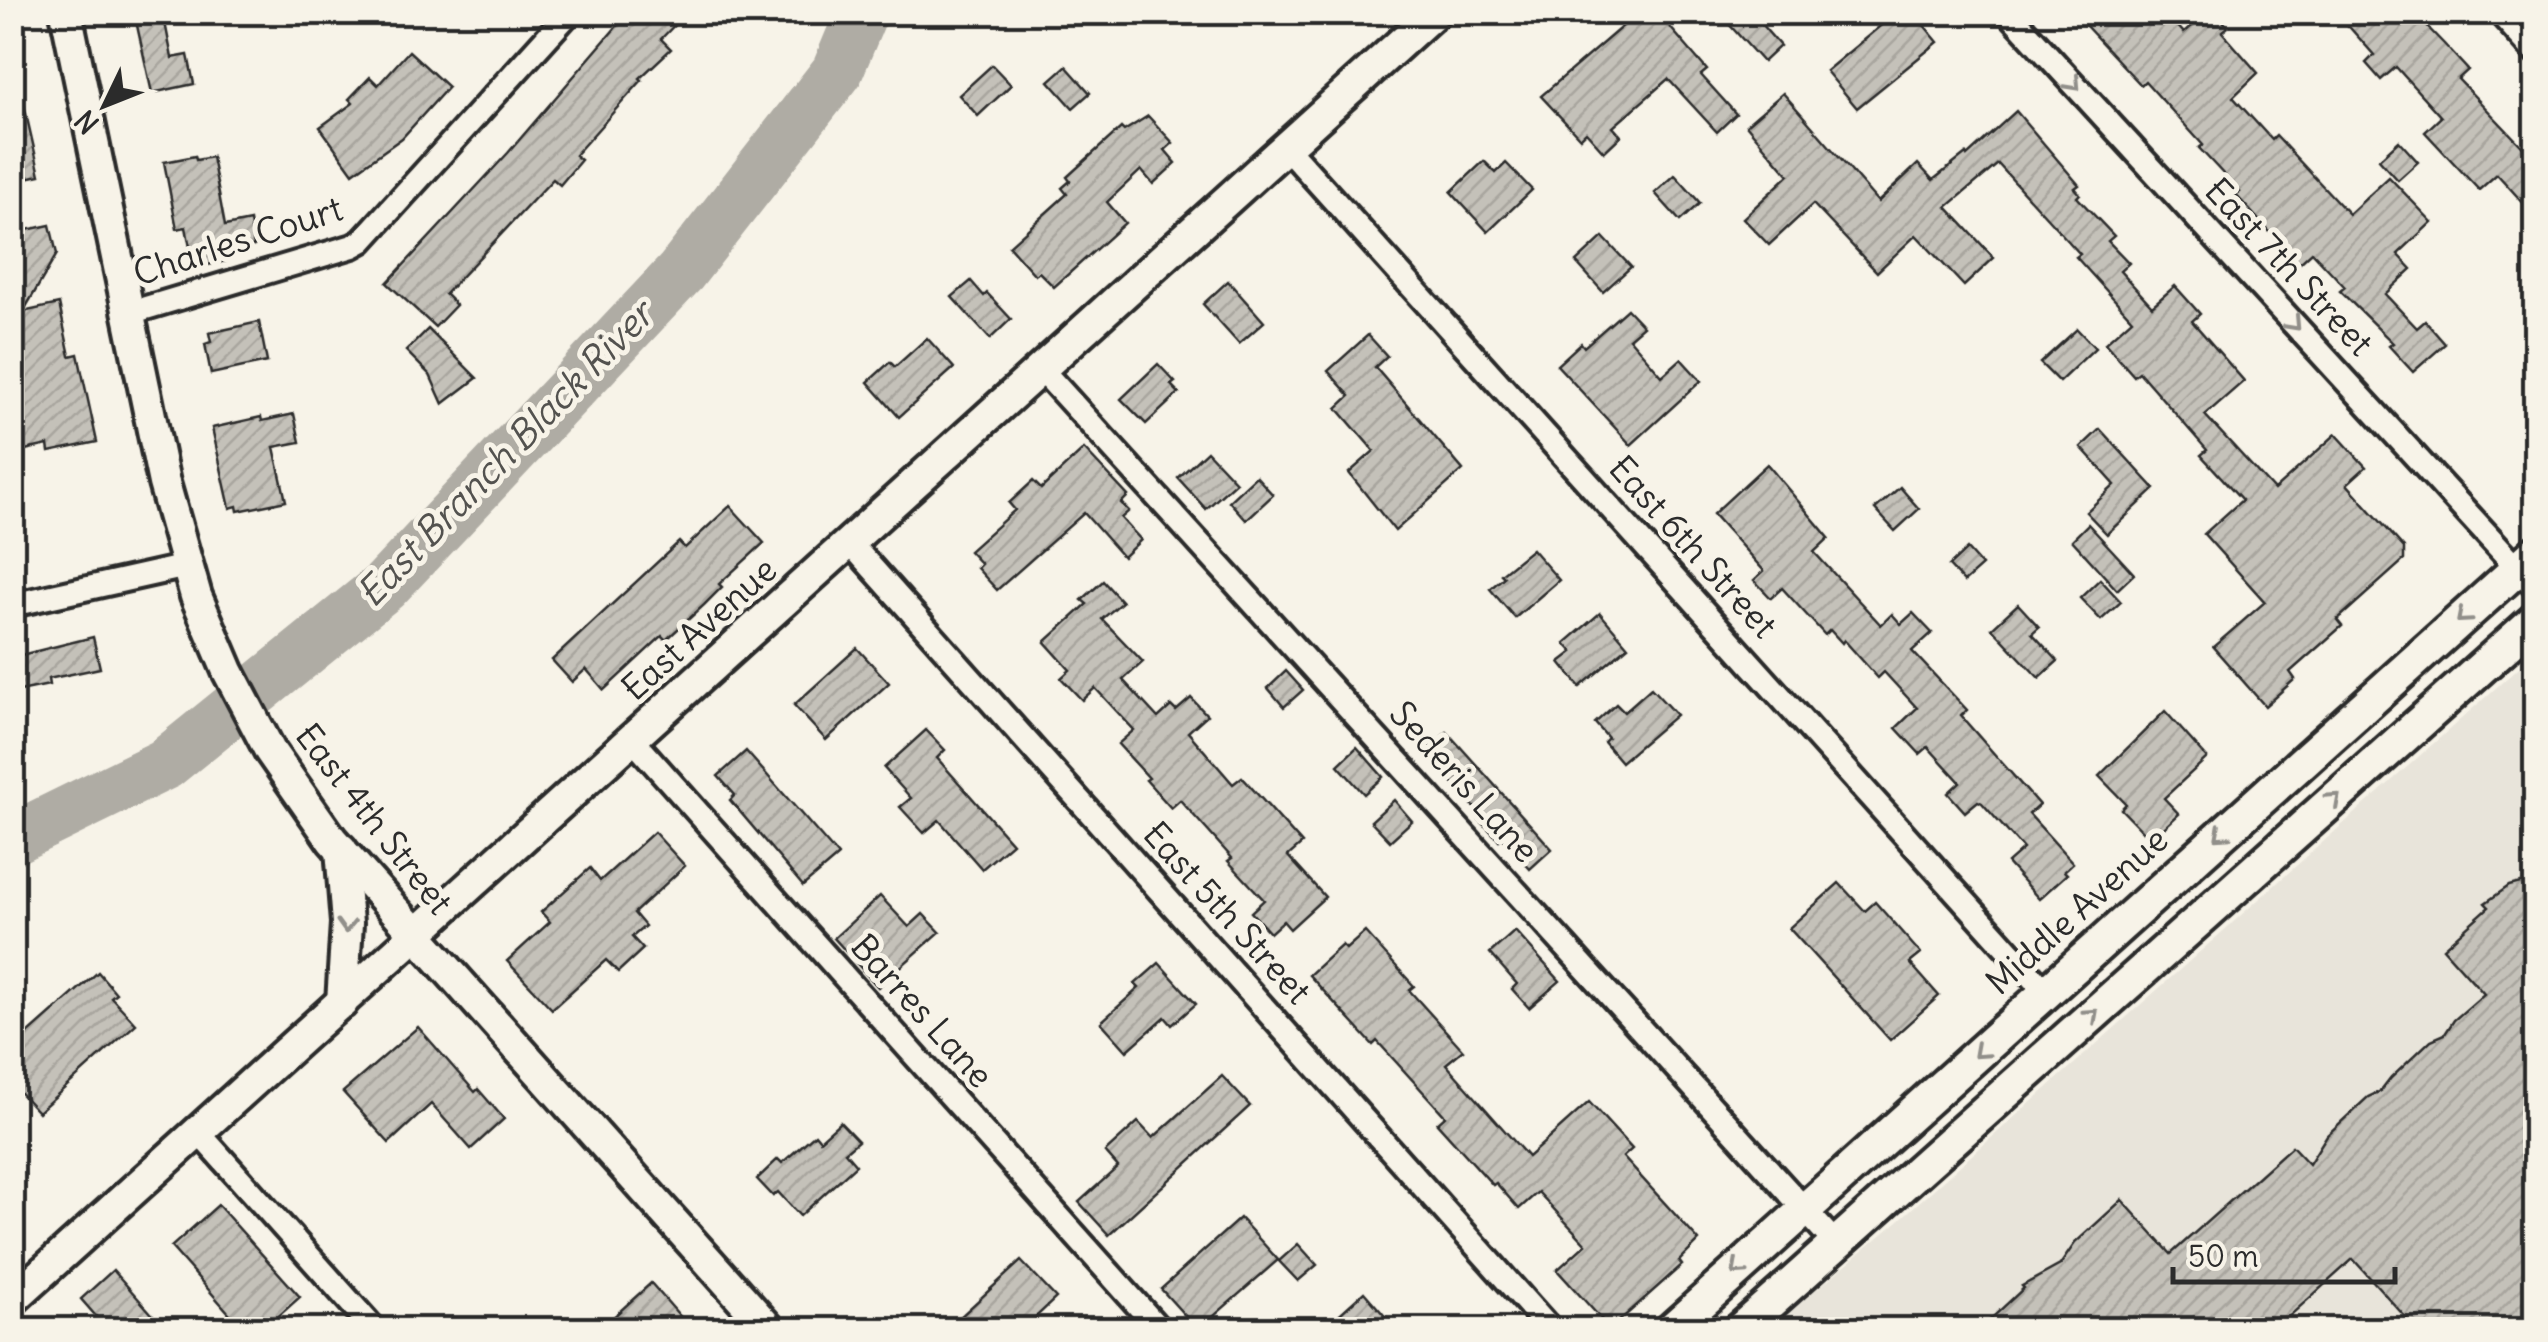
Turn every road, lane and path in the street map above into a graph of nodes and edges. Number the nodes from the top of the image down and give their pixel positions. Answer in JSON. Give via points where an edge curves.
{"nodes":[{"id":1,"x":66,"y":12,"type":"edge"},
{"id":2,"x":570,"y":12,"type":"edge"},
{"id":3,"x":1436,"y":12,"type":"edge"},
{"id":4,"x":2008,"y":12,"type":"edge"},
{"id":5,"x":2499,"y":12,"type":"edge"},
{"id":6,"x":2536,"y":53,"type":"edge"},
{"id":7,"x":1288,"y":148,"type":"junction"},
{"id":8,"x":129,"y":313,"type":"junction"},
{"id":9,"x":1040,"y":368,"type":"junction"},
{"id":10,"x":850,"y":544,"type":"junction"},
{"id":11,"x":2529,"y":569,"type":"edge"},
{"id":12,"x":192,"y":581,"type":"junction"},
{"id":13,"x":12,"y":604,"type":"edge"},
{"id":14,"x":2536,"y":619,"type":"edge"},
{"id":15,"x":633,"y":740,"type":"junction"},
{"id":16,"x":337,"y":844,"type":"junction"},
{"id":17,"x":416,"y":936,"type":"junction"},
{"id":18,"x":2047,"y":993,"type":"junction"},
{"id":19,"x":342,"y":1003,"type":"junction"},
{"id":20,"x":198,"y":1132,"type":"junction"},
{"id":21,"x":1805,"y":1208,"type":"junction"},
{"id":22,"x":1836,"y":1244,"type":"junction"},
{"id":23,"x":12,"y":1300,"type":"edge"},
{"id":24,"x":374,"y":1330,"type":"edge"},
{"id":25,"x":770,"y":1330,"type":"edge"},
{"id":26,"x":1160,"y":1330,"type":"edge"},
{"id":27,"x":1551,"y":1330,"type":"edge"},
{"id":28,"x":1671,"y":1330,"type":"edge"},
{"id":29,"x":1740,"y":1330,"type":"edge"}],
"edges":[{"from":1,"to":8,"type":"street","name":"East 4th Street"},
{"from":2,"to":8,"type":"street","name":"Charles Court","via":[[362,240]]},
{"from":3,"to":7,"type":"street","name":"East Avenue"},
{"from":4,"to":11,"type":"street","name":"East 7th Street","one_way":true},
{"from":5,"to":6,"type":"street"},
{"from":7,"to":9,"type":"street","name":"East Avenue"},
{"from":7,"to":18,"type":"street","name":"East 6th Street"},
{"from":8,"to":12,"type":"street","name":"East 4th Street"},
{"from":9,"to":10,"type":"street","name":"East Avenue"},
{"from":9,"to":21,"type":"street","name":"Sederis Lane"},
{"from":10,"to":15,"type":"street","name":"East Avenue"},
{"from":10,"to":27,"type":"street","name":"East 5th Street"},
{"from":11,"to":18,"type":"main road","name":"Middle Avenue","one_way":true},
{"from":12,"to":13,"type":"street"},
{"from":12,"to":16,"type":"street","name":"East 4th Street","via":[[270,751]]},
{"from":22,"to":14,"type":"main road","one_way":true},
{"from":15,"to":17,"type":"street","name":"East Avenue"},
{"from":15,"to":26,"type":"street","name":"Barres Lane"},
{"from":16,"to":17,"type":"street","name":"East 4th Street"},
{"from":16,"to":19,"type":"street","one_way":true,"via":[[347,923]]},
{"from":17,"to":19,"type":"street","name":"East Avenue"},
{"from":17,"to":25,"type":"street","name":"East 4th Street"},
{"from":18,"to":21,"type":"main road","name":"Middle Avenue","one_way":true},
{"from":19,"to":20,"type":"street","name":"East Avenue"},
{"from":20,"to":23,"type":"street","name":"East Avenue"},
{"from":20,"to":24,"type":"street"},
{"from":21,"to":22,"type":"street","name":"Sederis Lane"},
{"from":21,"to":28,"type":"main road","name":"Middle Avenue","one_way":true},
{"from":22,"to":29,"type":"main road"}]}
